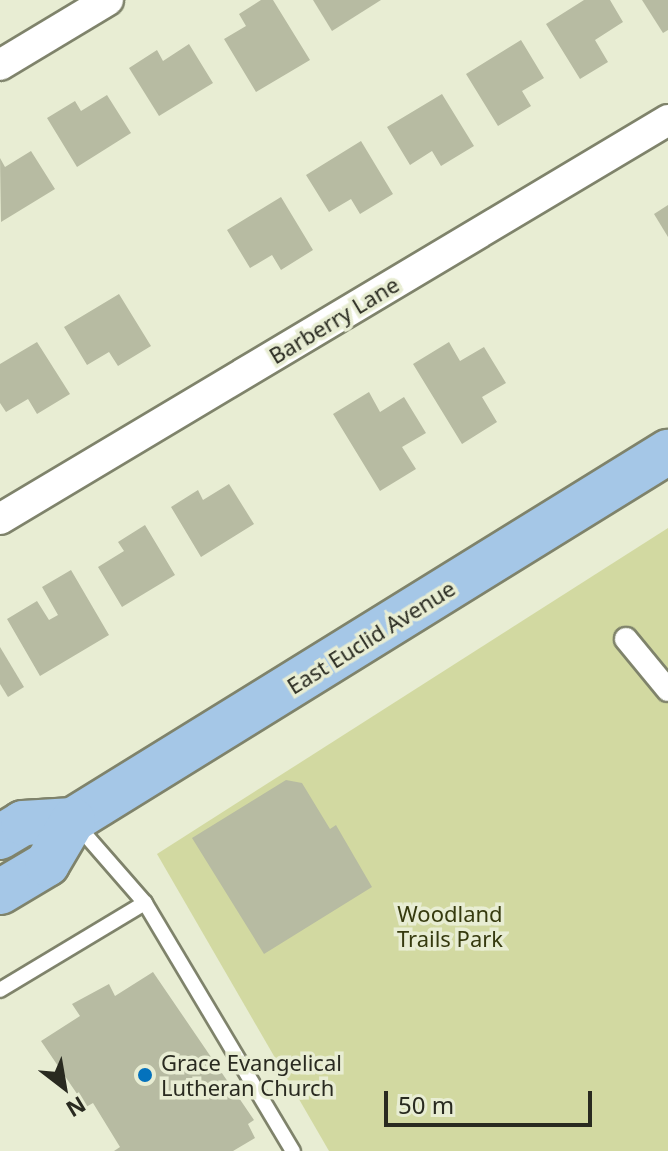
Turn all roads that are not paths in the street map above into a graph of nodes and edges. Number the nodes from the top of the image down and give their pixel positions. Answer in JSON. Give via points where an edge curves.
{"nodes":[{"id":1,"x":108,"y":0,"type":"edge"},
{"id":2,"x":0,"y":65,"type":"edge"},
{"id":3,"x":668,"y":120,"type":"edge"},
{"id":4,"x":668,"y":452,"type":"edge"},
{"id":5,"x":0,"y":519,"type":"edge"},
{"id":6,"x":626,"y":639,"type":"dead end"},
{"id":7,"x":668,"y":690,"type":"edge"},
{"id":8,"x":73,"y":820,"type":"junction"},
{"id":9,"x":0,"y":837,"type":"edge"},
{"id":10,"x":0,"y":892,"type":"edge"},
{"id":11,"x":145,"y":903,"type":"junction"},
{"id":12,"x":0,"y":990,"type":"edge"},
{"id":13,"x":293,"y":1151,"type":"edge"}],
"edges":[{"from":1,"to":2,"type":"street"},
{"from":3,"to":5,"type":"street","name":"Barberry Lane"},
{"from":4,"to":8,"type":"main road","name":"East Euclid Avenue"},
{"from":6,"to":7,"type":"street"},
{"from":8,"to":9,"type":"main road","name":"East Euclid Avenue","via":[[23,823]]},
{"from":8,"to":10,"type":"main road","name":"East Euclid Avenue","via":[[47,864]]},
{"from":8,"to":11,"type":"lane"},
{"from":11,"to":12,"type":"lane"},
{"from":11,"to":13,"type":"lane"}]}
